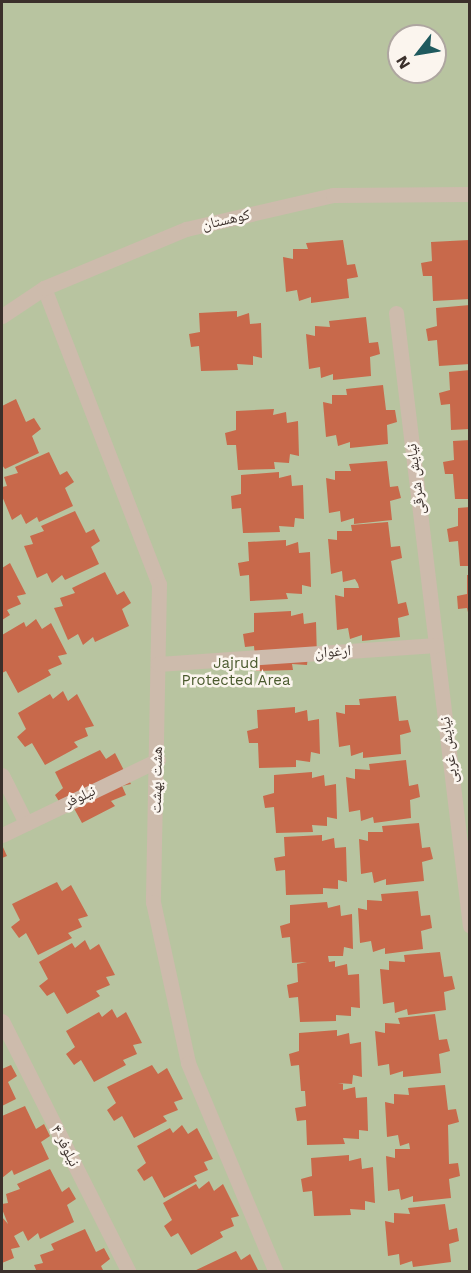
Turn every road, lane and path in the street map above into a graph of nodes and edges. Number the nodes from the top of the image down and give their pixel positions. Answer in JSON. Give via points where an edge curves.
{"nodes":[{"id":1,"x":470,"y":194,"type":"edge"},
{"id":2,"x":44,"y":288,"type":"junction"},
{"id":3,"x":396,"y":314,"type":"dead end"},
{"id":4,"x":2,"y":316,"type":"edge"},
{"id":5,"x":436,"y":645,"type":"junction"},
{"id":6,"x":158,"y":664,"type":"junction"},
{"id":7,"x":158,"y":760,"type":"junction"},
{"id":8,"x":2,"y":775,"type":"edge"},
{"id":9,"x":26,"y":823,"type":"junction"},
{"id":10,"x":2,"y":835,"type":"edge"},
{"id":11,"x":466,"y":862,"type":"edge"},
{"id":12,"x":470,"y":926,"type":"edge"},
{"id":13,"x":2,"y":1022,"type":"edge"},
{"id":14,"x":129,"y":1272,"type":"edge"},
{"id":15,"x":276,"y":1272,"type":"edge"}],
"edges":[{"from":1,"to":2,"type":"street","name":"کوهستان","via":[[333,195],[186,229]]},
{"from":2,"to":4,"type":"street","name":"کوهستان"},
{"from":2,"to":6,"type":"street","name":"هشت بهشت","via":[[159,584]]},
{"from":3,"to":5,"type":"street","name":"نیایش شرقی"},
{"from":5,"to":6,"type":"street","name":"ارغوان"},
{"from":5,"to":11,"type":"street","name":"نیایش غربی"},
{"from":6,"to":7,"type":"street","name":"هشت بهشت"},
{"from":7,"to":9,"type":"street","name":"نیلوفر"},
{"from":7,"to":15,"type":"street","name":"هشت بهشت","via":[[153,902],[188,1063]]},
{"from":8,"to":9,"type":"street"},
{"from":9,"to":10,"type":"street","name":"نیلوفر"},
{"from":11,"to":12,"type":"street","name":"نیایش غربی"},
{"from":13,"to":14,"type":"street","name":"نیلوفر ۴"}]}
